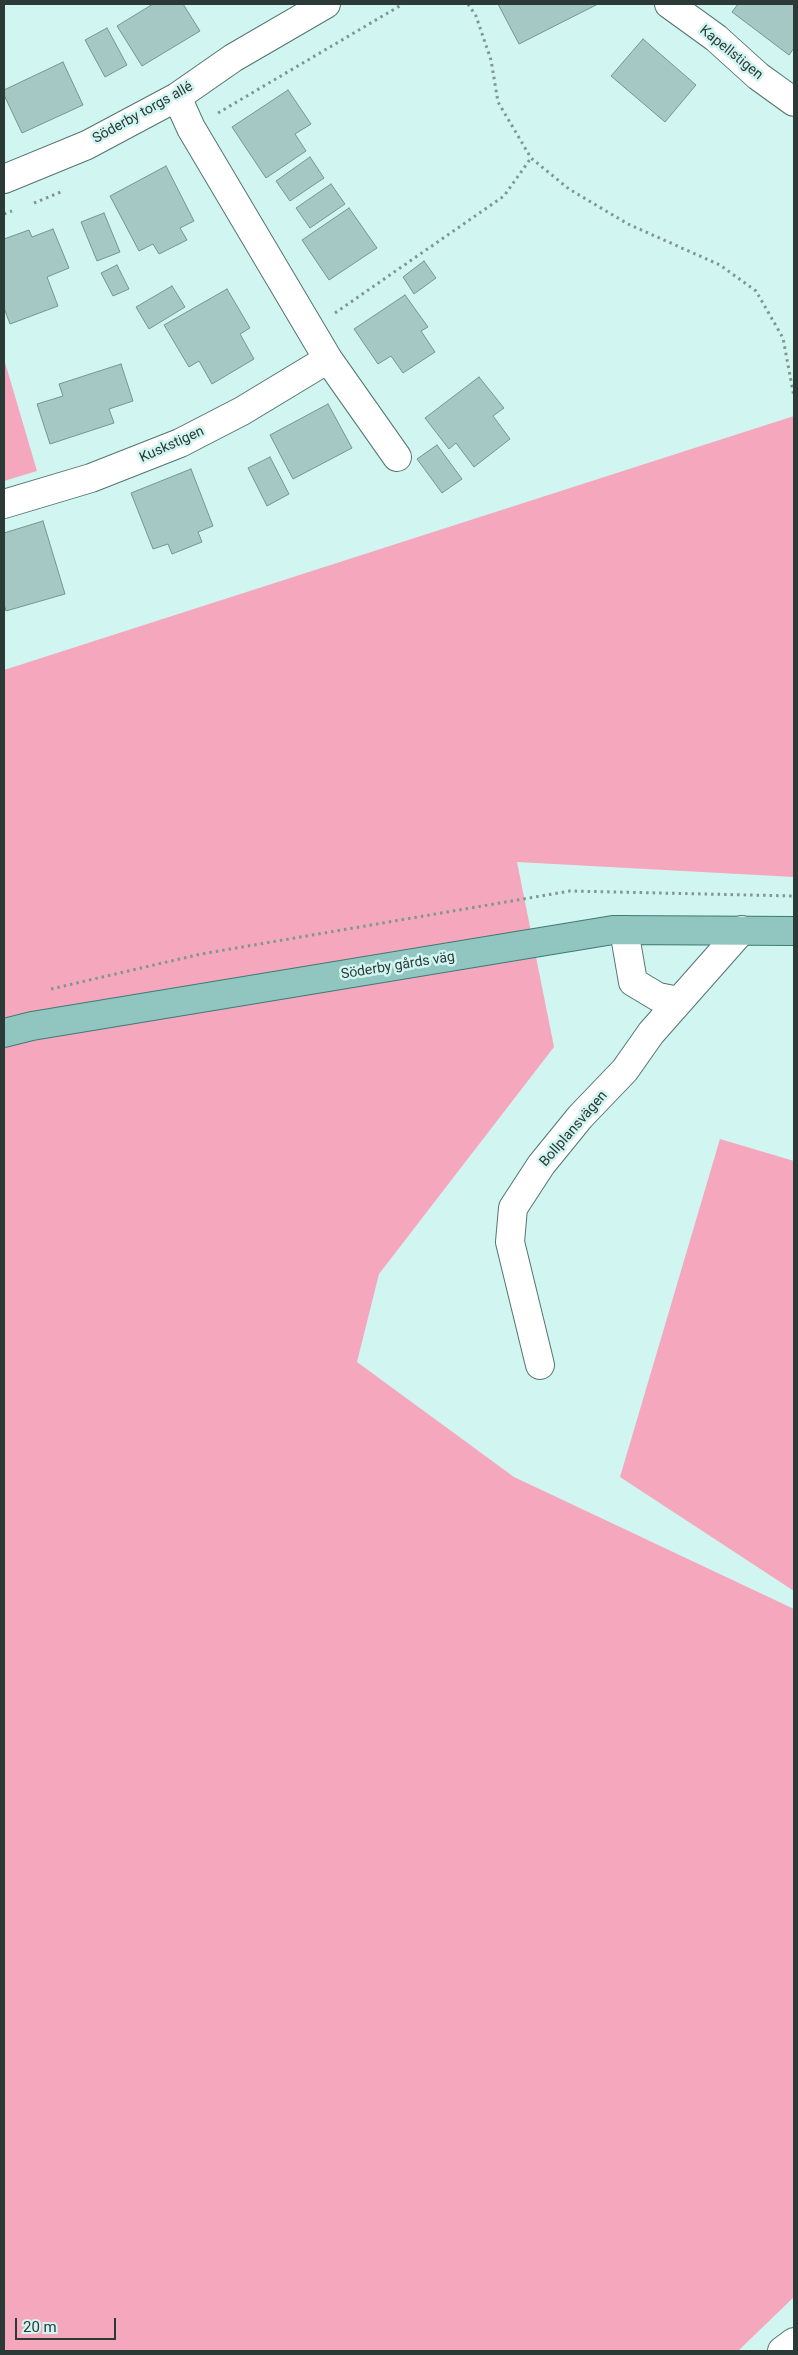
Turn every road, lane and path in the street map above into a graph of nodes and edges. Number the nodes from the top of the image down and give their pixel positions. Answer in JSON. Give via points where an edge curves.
{"nodes":[{"id":1,"x":326,"y":4,"type":"edge"},
{"id":2,"x":468,"y":4,"type":"edge"},
{"id":3,"x":669,"y":4,"type":"edge"},
{"id":4,"x":177,"y":97,"type":"junction"},
{"id":5,"x":794,"y":102,"type":"edge"},
{"id":6,"x":531,"y":158,"type":"junction"},
{"id":7,"x":4,"y":179,"type":"edge"},
{"id":8,"x":311,"y":329,"type":"junction"},
{"id":9,"x":328,"y":359,"type":"junction"},
{"id":10,"x":794,"y":397,"type":"edge"},
{"id":11,"x":397,"y":457,"type":"dead end"},
{"id":12,"x":4,"y":504,"type":"edge"},
{"id":13,"x":794,"y":896,"type":"edge"},
{"id":14,"x":624,"y":930,"type":"junction"},
{"id":15,"x":742,"y":930,"type":"junction"},
{"id":16,"x":794,"y":931,"type":"edge"},
{"id":17,"x":41,"y":991,"type":"dead end"},
{"id":18,"x":679,"y":1001,"type":"junction"},
{"id":19,"x":4,"y":1033,"type":"edge"},
{"id":20,"x":540,"y":1365,"type":"dead end"},
{"id":21,"x":794,"y":2342,"type":"edge"},
{"id":22,"x":782,"y":2351,"type":"edge"}],
"edges":[{"from":1,"to":4,"type":"street","name":"Söderby torgs allé","via":[[233,58]]},
{"from":2,"to":6,"type":"path","via":[[476,16],[491,60],[498,102]]},
{"from":3,"to":5,"type":"street","name":"Kapellstigen"},
{"from":4,"to":7,"type":"street","name":"Söderby torgs allé","via":[[87,144]]},
{"from":4,"to":8,"type":"street","via":[[192,128]]},
{"from":6,"to":8,"type":"path","via":[[504,196]]},
{"from":6,"to":10,"type":"path","via":[[569,189],[628,224],[720,264],[756,292],[783,338]]},
{"from":8,"to":9,"type":"street"},
{"from":9,"to":11,"type":"street"},
{"from":9,"to":12,"type":"street","name":"Kuskstigen","via":[[242,411],[180,443],[91,478]]},
{"from":13,"to":17,"type":"path","via":[[570,891],[201,954]]},
{"from":14,"to":15,"type":"main road","name":"Söderby gårds väg"},
{"from":14,"to":18,"type":"street","via":[[633,982],[658,997]]},
{"from":14,"to":19,"type":"main road","name":"Söderby gårds väg"},
{"from":15,"to":16,"type":"main road","name":"Söderby gårds väg"},
{"from":15,"to":18,"type":"street","name":"Bollplansvägen"},
{"from":18,"to":20,"type":"street","name":"Bollplansvägen","via":[[625,1070],[580,1117],[541,1165],[513,1208],[510,1242]]},
{"from":21,"to":22,"type":"street"}]}
